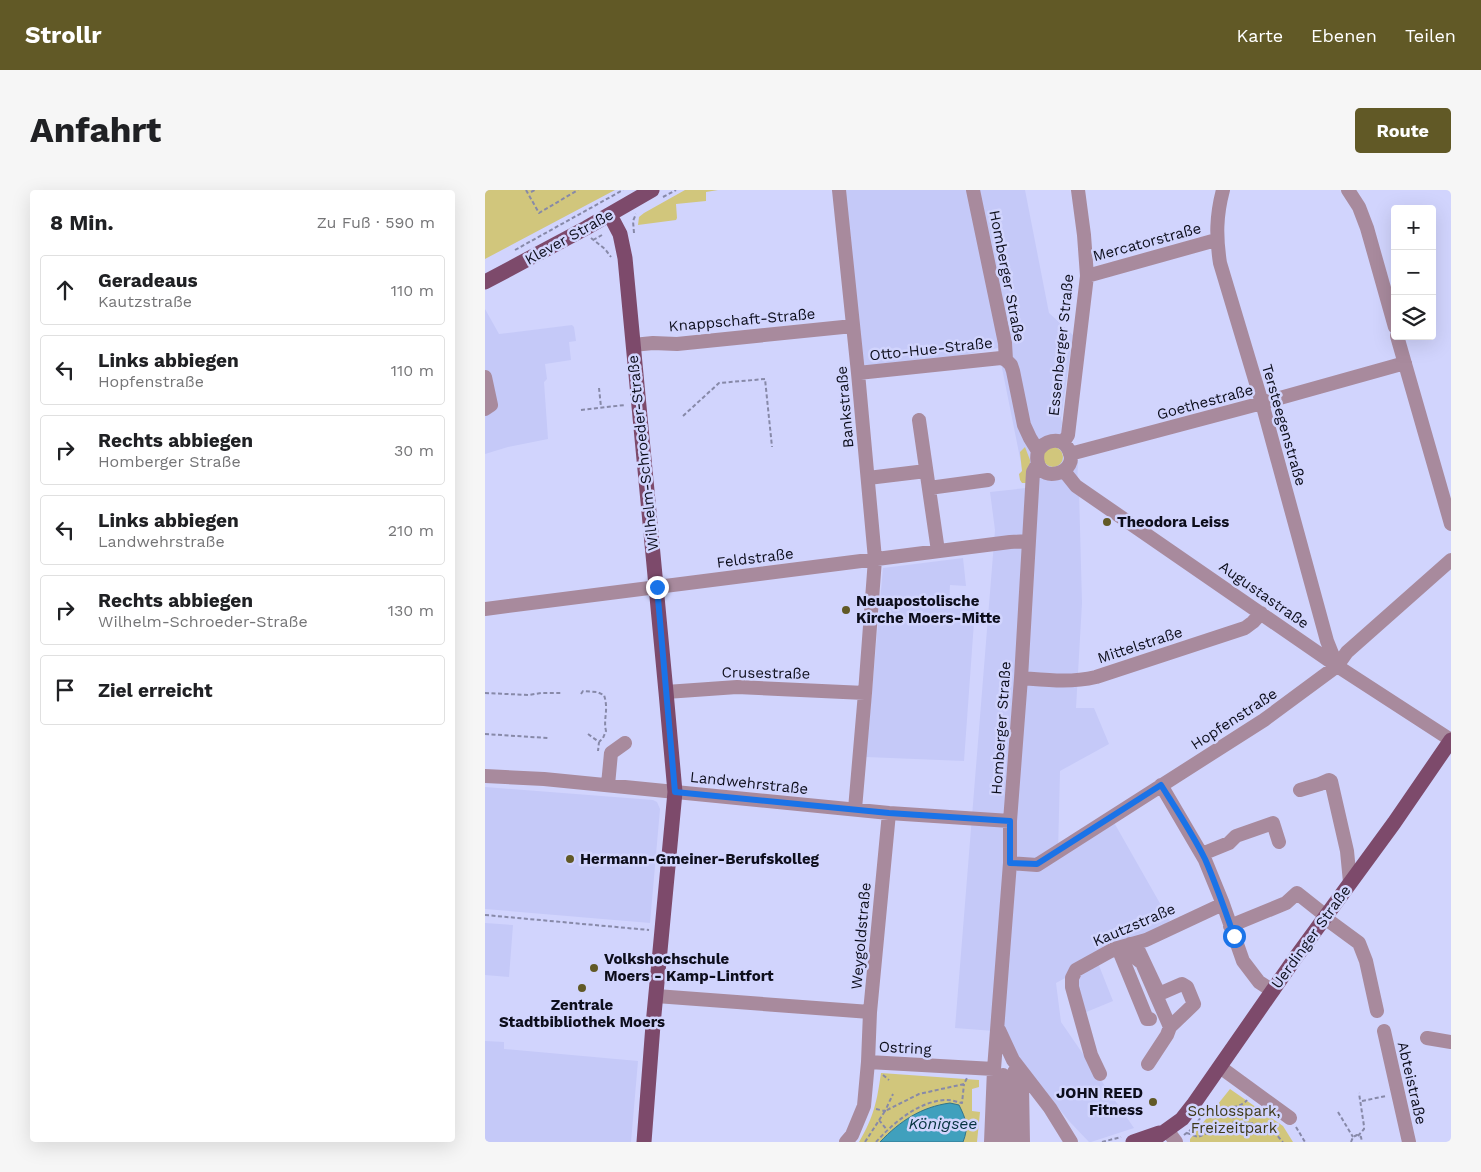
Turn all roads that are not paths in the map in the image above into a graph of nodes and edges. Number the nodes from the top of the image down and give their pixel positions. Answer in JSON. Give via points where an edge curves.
{"nodes":[{"id":1,"x":652,"y":190,"type":"edge"},
{"id":2,"x":839,"y":190,"type":"edge"},
{"id":3,"x":973,"y":190,"type":"edge"},
{"id":4,"x":1078,"y":190,"type":"edge"},
{"id":5,"x":1223,"y":190,"type":"edge"},
{"id":6,"x":1348,"y":190,"type":"edge"},
{"id":7,"x":610,"y":215,"type":"junction"},
{"id":8,"x":1216,"y":240,"type":"junction"},
{"id":9,"x":1087,"y":276,"type":"junction"},
{"id":10,"x":485,"y":282,"type":"edge"},
{"id":11,"x":1391,"y":313,"type":"edge"},
{"id":12,"x":853,"y":326,"type":"junction"},
{"id":13,"x":1398,"y":340,"type":"edge"},
{"id":14,"x":633,"y":345,"type":"junction"},
{"id":15,"x":1006,"y":360,"type":"junction"},
{"id":16,"x":1405,"y":363,"type":"junction"},
{"id":17,"x":859,"y":373,"type":"junction"},
{"id":18,"x":485,"y":377,"type":"edge"},
{"id":19,"x":1262,"y":404,"type":"junction"},
{"id":20,"x":485,"y":409,"type":"edge"},
{"id":21,"x":919,"y":420,"type":"dead end"},
{"id":22,"x":1066,"y":448,"type":"junction"},
{"id":23,"x":1038,"y":457,"type":"junction"},
{"id":24,"x":926,"y":471,"type":"junction"},
{"id":25,"x":1064,"y":471,"type":"junction"},
{"id":26,"x":868,"y":478,"type":"junction"},
{"id":27,"x":989,"y":480,"type":"dead end"},
{"id":28,"x":929,"y":488,"type":"junction"},
{"id":29,"x":1451,"y":524,"type":"edge"},
{"id":30,"x":1029,"y":541,"type":"junction"},
{"id":31,"x":938,"y":551,"type":"junction"},
{"id":32,"x":875,"y":559,"type":"junction"},
{"id":33,"x":1451,"y":560,"type":"edge"},
{"id":34,"x":657,"y":587,"type":"junction"},
{"id":35,"x":485,"y":609,"type":"edge"},
{"id":36,"x":1261,"y":613,"type":"junction"},
{"id":37,"x":1337,"y":666,"type":"junction"},
{"id":38,"x":1021,"y":678,"type":"junction"},
{"id":39,"x":667,"y":692,"type":"junction"},
{"id":40,"x":865,"y":693,"type":"junction"},
{"id":41,"x":1451,"y":740,"type":"edge"},
{"id":42,"x":602,"y":743,"type":"road end"},
{"id":43,"x":625,"y":743,"type":"dead end"},
{"id":44,"x":485,"y":776,"type":"edge"},
{"id":45,"x":605,"y":785,"type":"junction"},
{"id":46,"x":1161,"y":785,"type":"junction"},
{"id":47,"x":1300,"y":790,"type":"dead end"},
{"id":48,"x":675,"y":792,"type":"junction"},
{"id":49,"x":855,"y":809,"type":"junction"},
{"id":50,"x":889,"y":813,"type":"junction"},
{"id":51,"x":1003,"y":821,"type":"junction"},
{"id":52,"x":1279,"y":842,"type":"dead end"},
{"id":53,"x":1202,"y":854,"type":"junction"},
{"id":54,"x":1010,"y":863,"type":"junction"},
{"id":55,"x":1351,"y":882,"type":"junction"},
{"id":56,"x":1223,"y":904,"type":"junction"},
{"id":57,"x":1325,"y":917,"type":"junction"},
{"id":58,"x":1230,"y":926,"type":"junction"},
{"id":59,"x":1126,"y":945,"type":"junction"},
{"id":60,"x":1273,"y":991,"type":"junction"},
{"id":61,"x":656,"y":996,"type":"junction"},
{"id":62,"x":1377,"y":1011,"type":"dead end"},
{"id":63,"x":870,"y":1012,"type":"junction"},
{"id":64,"x":997,"y":1027,"type":"junction"},
{"id":65,"x":1170,"y":1027,"type":"junction"},
{"id":66,"x":1384,"y":1031,"type":"dead end"},
{"id":67,"x":1427,"y":1038,"type":"dead end"},
{"id":68,"x":1451,"y":1042,"type":"edge"},
{"id":69,"x":996,"y":1044,"type":"junction"},
{"id":70,"x":1004,"y":1056,"type":"junction"},
{"id":71,"x":868,"y":1062,"type":"junction"},
{"id":72,"x":1148,"y":1064,"type":"dead end"},
{"id":73,"x":1220,"y":1067,"type":"junction"},
{"id":74,"x":994,"y":1069,"type":"junction"},
{"id":75,"x":1014,"y":1071,"type":"junction"},
{"id":76,"x":1100,"y":1074,"type":"dead end"},
{"id":77,"x":1290,"y":1118,"type":"road end"},
{"id":78,"x":1172,"y":1136,"type":"edge"},
{"id":79,"x":644,"y":1142,"type":"edge"},
{"id":80,"x":846,"y":1142,"type":"edge"},
{"id":81,"x":991,"y":1142,"type":"edge"},
{"id":82,"x":1001,"y":1142,"type":"edge"},
{"id":83,"x":1012,"y":1142,"type":"edge"},
{"id":84,"x":1023,"y":1142,"type":"edge"},
{"id":85,"x":1071,"y":1142,"type":"edge"},
{"id":86,"x":1133,"y":1142,"type":"edge"},
{"id":87,"x":1150,"y":1142,"type":"edge"},
{"id":88,"x":1409,"y":1142,"type":"edge"}],
"edges":[{"from":1,"to":7,"type":"main road","name":"Klever Straße"},
{"from":2,"to":12,"type":"street","name":"Bankstraße"},
{"from":3,"to":15,"type":"street","name":"Homberger Straße"},
{"from":4,"to":9,"type":"street","name":"Essenberger Straße"},
{"from":5,"to":8,"type":"street","name":"Tersteegenstraße"},
{"from":6,"to":11,"type":"street","via":[[1367,228]]},
{"from":7,"to":10,"type":"main road","name":"Klever Straße"},
{"from":7,"to":14,"type":"main road","name":"Wilhelm-Schroeder-Straße","via":[[620,234],[625,258]]},
{"from":8,"to":9,"type":"street","name":"Mercatorstraße"},
{"from":8,"to":19,"type":"street","name":"Tersteegenstraße"},
{"from":9,"to":22,"type":"street","name":"Essenberger Straße"},
{"from":12,"to":14,"type":"street","name":"Knappschaft-Straße","via":[[677,344]]},
{"from":12,"to":17,"type":"street","name":"Bankstraße"},
{"from":13,"to":16,"type":"street"},
{"from":14,"to":34,"type":"main road","name":"Wilhelm-Schroeder-Straße"},
{"from":15,"to":17,"type":"street","name":"Otto-Hue-Straße"},
{"from":15,"to":23,"type":"street","name":"Homberger Straße","via":[[1013,371],[1024,425]]},
{"from":16,"to":19,"type":"street","name":"Goethestraße"},
{"from":16,"to":29,"type":"street"},
{"from":17,"to":26,"type":"street","name":"Bankstraße"},
{"from":18,"to":20,"type":"street","via":[[491,406]]},
{"from":19,"to":22,"type":"street","name":"Goethestraße"},
{"from":19,"to":37,"type":"street","name":"Tersteegenstraße"},
{"from":21,"to":24,"type":"street"},
{"from":22,"to":23,"type":"street","via":[[1055,440],[1047,442],[1041,446]]},
{"from":22,"to":25,"type":"street","via":[[1069,466]]},
{"from":23,"to":25,"type":"street","via":[[1040,467],[1047,473],[1054,475]]},
{"from":23,"to":30,"type":"street","name":"Homberger Straße","via":[[1033,472]]},
{"from":24,"to":26,"type":"street"},
{"from":24,"to":28,"type":"street"},
{"from":25,"to":36,"type":"street","name":"Augustastraße","via":[[1076,486]]},
{"from":26,"to":32,"type":"street","name":"Bankstraße"},
{"from":27,"to":28,"type":"street"},
{"from":28,"to":31,"type":"street"},
{"from":30,"to":31,"type":"street","name":"Feldstraße"},
{"from":30,"to":38,"type":"street","name":"Homberger Straße"},
{"from":31,"to":32,"type":"street","name":"Feldstraße"},
{"from":32,"to":34,"type":"street","name":"Feldstraße"},
{"from":32,"to":40,"type":"street","name":"Bankstraße","via":[[876,622]]},
{"from":33,"to":37,"type":"street","name":"Hopfenstraße","via":[[1347,652]]},
{"from":34,"to":35,"type":"street","name":"Feldstraße"},
{"from":34,"to":39,"type":"main road","name":"Wilhelm-Schroeder-Straße"},
{"from":36,"to":37,"type":"street","name":"Augustastraße"},
{"from":36,"to":38,"type":"street","name":"Mittelstraße","via":[[1245,628],[1105,674],[1079,681]]},
{"from":37,"to":41,"type":"street","name":"Augustastraße"},
{"from":37,"to":46,"type":"street","name":"Hopfenstraße","via":[[1264,720]]},
{"from":38,"to":51,"type":"street","name":"Homberger Straße"},
{"from":39,"to":40,"type":"street","name":"Crusestraße","via":[[737,687]]},
{"from":39,"to":48,"type":"main road","name":"Wilhelm-Schroeder-Straße"},
{"from":40,"to":49,"type":"street","name":"Bankstraße"},
{"from":41,"to":55,"type":"main road","name":"Uerdinger Straße"},
{"from":42,"to":45,"type":"street"},
{"from":43,"to":45,"type":"street","via":[[611,753]]},
{"from":44,"to":45,"type":"street","name":"Landwehrstraße"},
{"from":45,"to":48,"type":"street","name":"Landwehrstraße"},
{"from":46,"to":53,"type":"street"},
{"from":46,"to":54,"type":"street","name":"Hopfenstraße","via":[[1037,864]]},
{"from":47,"to":55,"type":"street","via":[[1331,781]]},
{"from":48,"to":49,"type":"street","name":"Landwehrstraße"},
{"from":48,"to":61,"type":"main road","name":"Wilhelm-Schroeder-Straße"},
{"from":49,"to":50,"type":"street","name":"Landwehrstraße"},
{"from":50,"to":51,"type":"street","name":"Landwehrstraße"},
{"from":50,"to":63,"type":"street","name":"Weygoldstraße"},
{"from":51,"to":54,"type":"street","name":"Homberger Straße"},
{"from":52,"to":53,"type":"street","via":[[1273,823],[1236,836],[1229,843]]},
{"from":53,"to":56,"type":"street"},
{"from":54,"to":64,"type":"street","name":"Homberger Straße"},
{"from":55,"to":57,"type":"main road","name":"Uerdinger Straße"},
{"from":56,"to":58,"type":"street"},
{"from":56,"to":59,"type":"street","name":"Kautzstraße"},
{"from":57,"to":58,"type":"street","via":[[1297,893],[1286,903]]},
{"from":57,"to":60,"type":"main road","name":"Uerdinger Straße"},
{"from":57,"to":62,"type":"street","via":[[1359,943]]},
{"from":58,"to":60,"type":"street","via":[[1243,962],[1259,982]]},
{"from":59,"to":65,"type":"street","via":[[1142,963]]},
{"from":59,"to":65,"type":"street","via":[[1159,994],[1182,984],[1187,987],[1193,1004]]},
{"from":59,"to":76,"type":"street","name":"Kautzstraße","via":[[1076,970],[1072,978],[1091,1055]]},
{"from":60,"to":73,"type":"main road","name":"Uerdinger Straße"},
{"from":61,"to":63,"type":"street"},
{"from":61,"to":79,"type":"main road","name":"Wilhelm-Schroeder-Straße","via":[[647,1053]]},
{"from":63,"to":71,"type":"street","name":"Weygoldstraße"},
{"from":64,"to":69,"type":"street","name":"Homberger Straße"},
{"from":64,"to":85,"type":"street","via":[[1013,1060]]},
{"from":65,"to":72,"type":"street"},
{"from":66,"to":88,"type":"street","name":"Abteistraße"},
{"from":67,"to":68,"type":"street"},
{"from":69,"to":70,"type":"street"},
{"from":69,"to":74,"type":"street","name":"Homberger Straße"},
{"from":70,"to":75,"type":"street"},
{"from":70,"to":82,"type":"street"},
{"from":71,"to":74,"type":"street","name":"Ostring"},
{"from":71,"to":80,"type":"street","name":"Ostring","via":[[864,1106]]},
{"from":73,"to":77,"type":"street"},
{"from":73,"to":78,"type":"main road","name":"Uerdinger Straße"},
{"from":74,"to":81,"type":"street","name":"Homberger Straße"},
{"from":75,"to":83,"type":"street"},
{"from":75,"to":84,"type":"street","via":[[1023,1086]]},
{"from":78,"to":86,"type":"main road"},
{"from":78,"to":87,"type":"main road","name":"Uerdinger Straße"}]}
